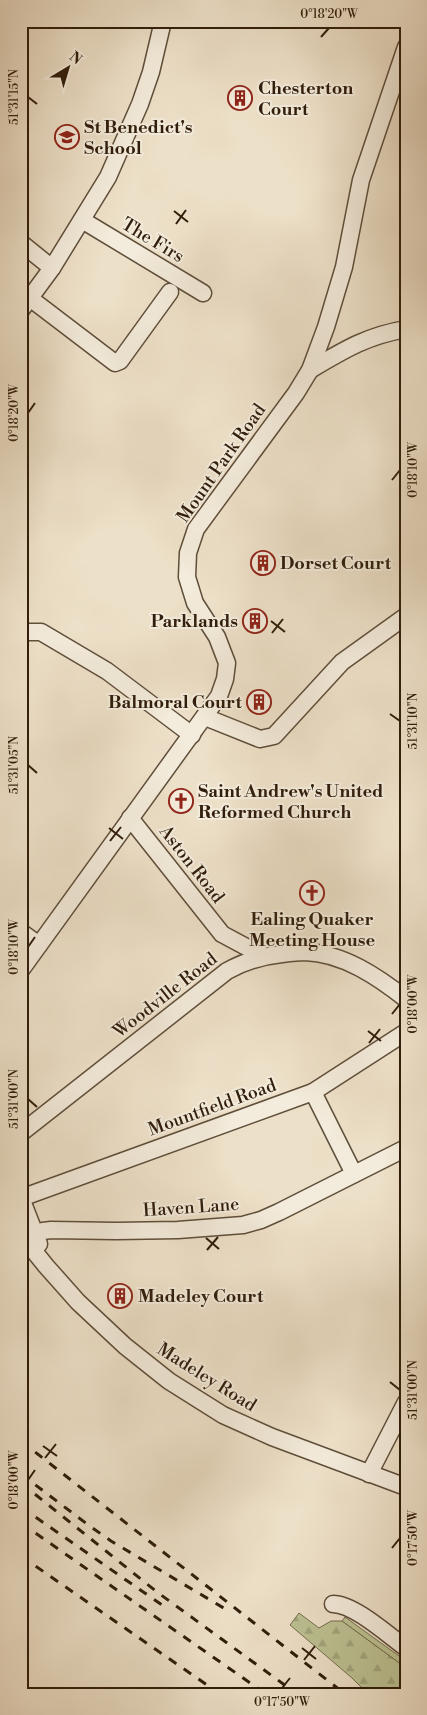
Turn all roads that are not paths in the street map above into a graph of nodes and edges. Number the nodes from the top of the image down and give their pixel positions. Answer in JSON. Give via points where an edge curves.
{"nodes":[{"id":1,"x":163,"y":21,"type":"edge"},
{"id":2,"x":406,"y":47,"type":"edge"},
{"id":3,"x":82,"y":220,"type":"junction"},
{"id":4,"x":21,"y":243,"type":"edge"},
{"id":5,"x":52,"y":268,"type":"junction"},
{"id":6,"x":170,"y":292,"type":"dead end"},
{"id":7,"x":203,"y":294,"type":"dead end"},
{"id":8,"x":26,"y":304,"type":"edge"},
{"id":9,"x":406,"y":329,"type":"edge"},
{"id":10,"x":322,"y":337,"type":"junction"},
{"id":11,"x":346,"y":349,"type":"junction"},
{"id":12,"x":310,"y":370,"type":"junction"},
{"id":13,"x":406,"y":616,"type":"edge"},
{"id":14,"x":21,"y":632,"type":"edge"},
{"id":15,"x":205,"y":717,"type":"junction"},
{"id":16,"x":192,"y":735,"type":"junction"},
{"id":17,"x":130,"y":818,"type":"junction"},
{"id":18,"x":21,"y":932,"type":"edge"},
{"id":19,"x":222,"y":934,"type":"junction"},
{"id":20,"x":39,"y":945,"type":"junction"},
{"id":21,"x":263,"y":956,"type":"junction"},
{"id":22,"x":241,"y":963,"type":"junction"},
{"id":23,"x":21,"y":970,"type":"edge"},
{"id":24,"x":406,"y":999,"type":"edge"},
{"id":25,"x":406,"y":1032,"type":"edge"},
{"id":26,"x":313,"y":1092,"type":"junction"},
{"id":27,"x":21,"y":1133,"type":"edge"},
{"id":28,"x":406,"y":1148,"type":"edge"},
{"id":29,"x":354,"y":1174,"type":"junction"},
{"id":30,"x":21,"y":1198,"type":"edge"},
{"id":31,"x":27,"y":1235,"type":"edge"},
{"id":32,"x":406,"y":1402,"type":"edge"},
{"id":33,"x":370,"y":1474,"type":"junction"},
{"id":34,"x":406,"y":1487,"type":"edge"},
{"id":35,"x":333,"y":1604,"type":"dead end"},
{"id":36,"x":406,"y":1648,"type":"edge"}],
"edges":[{"from":1,"to":3,"type":"street","via":[[140,104],[108,177]]},
{"from":2,"to":10,"type":"street","name":"Mount Park Road","via":[[361,180],[344,267]]},
{"from":3,"to":5,"type":"street"},
{"from":3,"to":7,"type":"street","name":"The Firs"},
{"from":4,"to":5,"type":"street"},
{"from":5,"to":8,"type":"street"},
{"from":6,"to":8,"type":"street","via":[[120,362],[115,363]]},
{"from":9,"to":11,"type":"street","via":[[372,336]]},
{"from":10,"to":11,"type":"street"},
{"from":10,"to":12,"type":"street","name":"Mount Park Road"},
{"from":11,"to":12,"type":"street"},
{"from":12,"to":15,"type":"street","name":"Mount Park Road","via":[[196,529],[188,552],[187,577],[195,603],[217,637],[226,663],[219,696]]},
{"from":13,"to":15,"type":"street","via":[[342,662],[274,736],[260,740]]},
{"from":14,"to":16,"type":"street","via":[[41,632],[107,671]]},
{"from":15,"to":16,"type":"street","name":"Mount Park Road"},
{"from":16,"to":17,"type":"street","name":"Mount Park Road"},
{"from":17,"to":19,"type":"street","name":"Aston Road"},
{"from":17,"to":20,"type":"street","name":"Mount Park Road"},
{"from":18,"to":20,"type":"street"},
{"from":19,"to":21,"type":"street","name":"Aston Road"},
{"from":19,"to":22,"type":"street","name":"Aston Road"},
{"from":20,"to":23,"type":"street","name":"Mount Park Road"},
{"from":21,"to":22,"type":"street","name":"Woodville Road"},
{"from":21,"to":24,"type":"street","name":"Woodville Road","via":[[306,952],[330,956],[380,978]]},
{"from":22,"to":27,"type":"street","name":"Woodville Road"},
{"from":25,"to":26,"type":"street","name":"Mountfield Road"},
{"from":26,"to":29,"type":"street"},
{"from":26,"to":30,"type":"street","name":"Mountfield Road"},
{"from":28,"to":29,"type":"street","name":"Haven Lane"},
{"from":29,"to":31,"type":"street","name":"Haven Lane","via":[[280,1212],[243,1225],[143,1231],[51,1230]]},
{"from":30,"to":31,"type":"street","name":"Madeley Road"},
{"from":31,"to":33,"type":"street","name":"Madeley Road","via":[[46,1266],[78,1302],[169,1381],[223,1415],[264,1434]]},
{"from":32,"to":33,"type":"street"},
{"from":33,"to":34,"type":"street","name":"Madeley Road"},
{"from":35,"to":36,"type":"street","via":[[352,1609]]}]}
